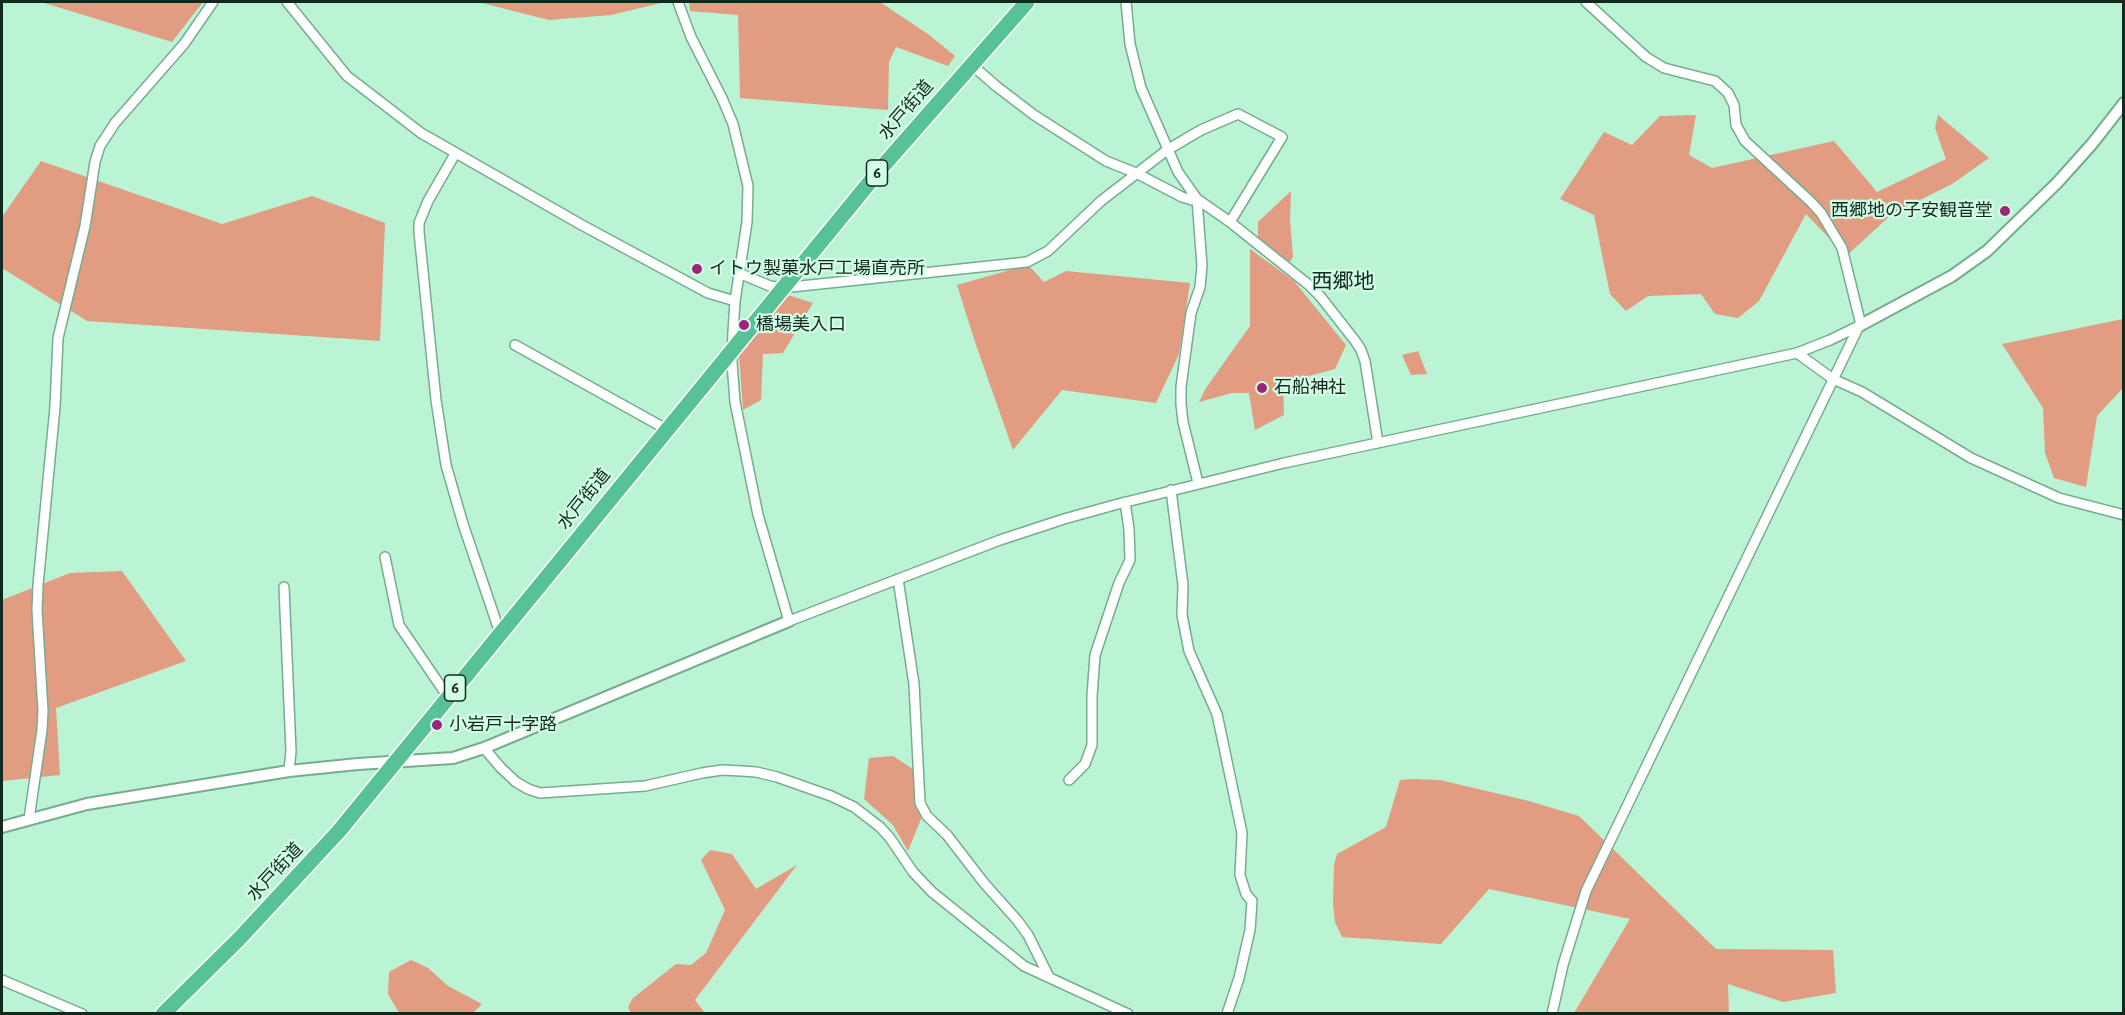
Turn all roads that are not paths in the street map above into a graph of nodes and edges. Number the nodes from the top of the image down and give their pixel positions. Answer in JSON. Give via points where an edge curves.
{"nodes":[{"id":1,"x":213,"y":2,"type":"edge"},
{"id":2,"x":287,"y":2,"type":"edge"},
{"id":3,"x":678,"y":2,"type":"edge"},
{"id":4,"x":1027,"y":2,"type":"edge"},
{"id":5,"x":1126,"y":2,"type":"edge"},
{"id":6,"x":1586,"y":2,"type":"edge"},
{"id":7,"x":972,"y":65,"type":"junction"},
{"id":8,"x":2124,"y":103,"type":"edge"},
{"id":9,"x":1167,"y":150,"type":"junction"},
{"id":10,"x":455,"y":154,"type":"junction"},
{"id":11,"x":1136,"y":173,"type":"junction"},
{"id":12,"x":1197,"y":198,"type":"junction"},
{"id":13,"x":1230,"y":222,"type":"junction"},
{"id":14,"x":741,"y":274,"type":"junction"},
{"id":15,"x":782,"y":288,"type":"junction"},
{"id":16,"x":735,"y":301,"type":"junction"},
{"id":17,"x":1860,"y":325,"type":"junction"},
{"id":18,"x":515,"y":345,"type":"dead end"},
{"id":19,"x":732,"y":349,"type":"junction"},
{"id":20,"x":1797,"y":353,"type":"junction"},
{"id":21,"x":1833,"y":380,"type":"junction"},
{"id":22,"x":666,"y":429,"type":"junction"},
{"id":23,"x":1378,"y":443,"type":"junction"},
{"id":24,"x":1198,"y":483,"type":"junction"},
{"id":25,"x":1171,"y":490,"type":"junction"},
{"id":26,"x":1125,"y":502,"type":"junction"},
{"id":27,"x":2124,"y":515,"type":"edge"},
{"id":28,"x":385,"y":558,"type":"dead end"},
{"id":29,"x":898,"y":579,"type":"junction"},
{"id":30,"x":284,"y":587,"type":"dead end"},
{"id":31,"x":789,"y":621,"type":"junction"},
{"id":32,"x":500,"y":633,"type":"junction"},
{"id":33,"x":448,"y":697,"type":"junction"},
{"id":34,"x":484,"y":748,"type":"junction"},
{"id":35,"x":396,"y":762,"type":"junction"},
{"id":36,"x":290,"y":771,"type":"junction"},
{"id":37,"x":1069,"y":780,"type":"dead end"},
{"id":38,"x":29,"y":819,"type":"junction"},
{"id":39,"x":2,"y":827,"type":"edge"},
{"id":40,"x":1049,"y":977,"type":"junction"},
{"id":41,"x":2,"y":980,"type":"edge"},
{"id":42,"x":82,"y":1014,"type":"edge"},
{"id":43,"x":163,"y":1014,"type":"edge"},
{"id":44,"x":1128,"y":1014,"type":"edge"},
{"id":45,"x":1227,"y":1014,"type":"edge"},
{"id":46,"x":1552,"y":1014,"type":"edge"}],
"edges":[{"from":1,"to":38,"type":"street","via":[[184,44],[115,123],[95,162],[85,226],[57,338],[55,407],[37,609],[42,730]]},
{"from":2,"to":10,"type":"street","via":[[357,85]]},
{"from":3,"to":14,"type":"street","via":[[722,98],[745,175],[747,222]]},
{"from":4,"to":7,"type":"highway","name":"水戸街道","number":"6"},
{"from":5,"to":9,"type":"street","via":[[1130,44],[1141,88]]},
{"from":6,"to":17,"type":"street","via":[[1646,57],[1664,68],[1715,81],[1728,93],[1736,125],[1745,141],[1811,202],[1837,239],[1845,255]]},
{"from":7,"to":11,"type":"street","via":[[1034,115],[1106,161]]},
{"from":7,"to":15,"type":"highway","name":"水戸街道","number":"6"},
{"from":8,"to":17,"type":"street","via":[[2057,183],[1987,251],[1952,276]]},
{"from":9,"to":11,"type":"street"},
{"from":9,"to":12,"type":"street"},
{"from":9,"to":13,"type":"street","via":[[1238,114],[1282,137]]},
{"from":10,"to":16,"type":"street","via":[[708,293]]},
{"from":10,"to":32,"type":"street","via":[[425,207],[419,232],[446,465]]},
{"from":11,"to":12,"type":"street","via":[[1182,197]]},
{"from":11,"to":15,"type":"street","via":[[1048,250],[1027,262]]},
{"from":12,"to":13,"type":"street"},
{"from":12,"to":24,"type":"street","via":[[1202,266],[1200,288],[1191,313],[1181,405]]},
{"from":13,"to":23,"type":"street","via":[[1320,296],[1362,350]]},
{"from":14,"to":15,"type":"street"},
{"from":14,"to":16,"type":"street"},
{"from":15,"to":19,"type":"highway","name":"水戸街道","number":"6"},
{"from":16,"to":19,"type":"street"},
{"from":17,"to":20,"type":"street"},
{"from":17,"to":21,"type":"street"},
{"from":18,"to":22,"type":"street"},
{"from":19,"to":22,"type":"highway","name":"水戸街道","number":"6"},
{"from":19,"to":31,"type":"street","via":[[742,441],[758,515]]},
{"from":20,"to":21,"type":"street"},
{"from":20,"to":23,"type":"street"},
{"from":21,"to":27,"type":"street","via":[[1862,392],[1971,458],[2027,484],[2059,498]]},
{"from":21,"to":46,"type":"street","via":[[1586,891]]},
{"from":22,"to":32,"type":"highway","name":"水戸街道","number":"6"},
{"from":23,"to":24,"type":"street"},
{"from":24,"to":25,"type":"street"},
{"from":25,"to":26,"type":"street"},
{"from":25,"to":45,"type":"street","via":[[1189,651],[1217,714],[1242,833],[1240,875],[1252,902],[1250,930]]},
{"from":26,"to":29,"type":"street","via":[[1000,540]]},
{"from":26,"to":37,"type":"street","via":[[1130,560],[1095,656],[1092,746],[1085,764]]},
{"from":28,"to":33,"type":"street","via":[[399,626]]},
{"from":29,"to":31,"type":"street"},
{"from":29,"to":40,"type":"street","via":[[913,676],[920,803],[1017,920]]},
{"from":30,"to":36,"type":"street"},
{"from":31,"to":34,"type":"street"},
{"from":32,"to":33,"type":"highway","name":"水戸街道","number":"6"},
{"from":33,"to":35,"type":"highway","name":"水戸街道","number":"6"},
{"from":34,"to":35,"type":"street","via":[[453,758]]},
{"from":34,"to":40,"type":"street","via":[[516,782],[540,793],[645,786],[722,770],[777,777],[831,796],[854,807],[880,827],[913,872],[948,906],[1024,966]]},
{"from":35,"to":36,"type":"street"},
{"from":35,"to":43,"type":"highway","name":"水戸街道","number":"6","via":[[339,831]]},
{"from":36,"to":38,"type":"street","via":[[87,804]]},
{"from":38,"to":39,"type":"street"},
{"from":40,"to":44,"type":"street"},
{"from":41,"to":42,"type":"street"}]}
